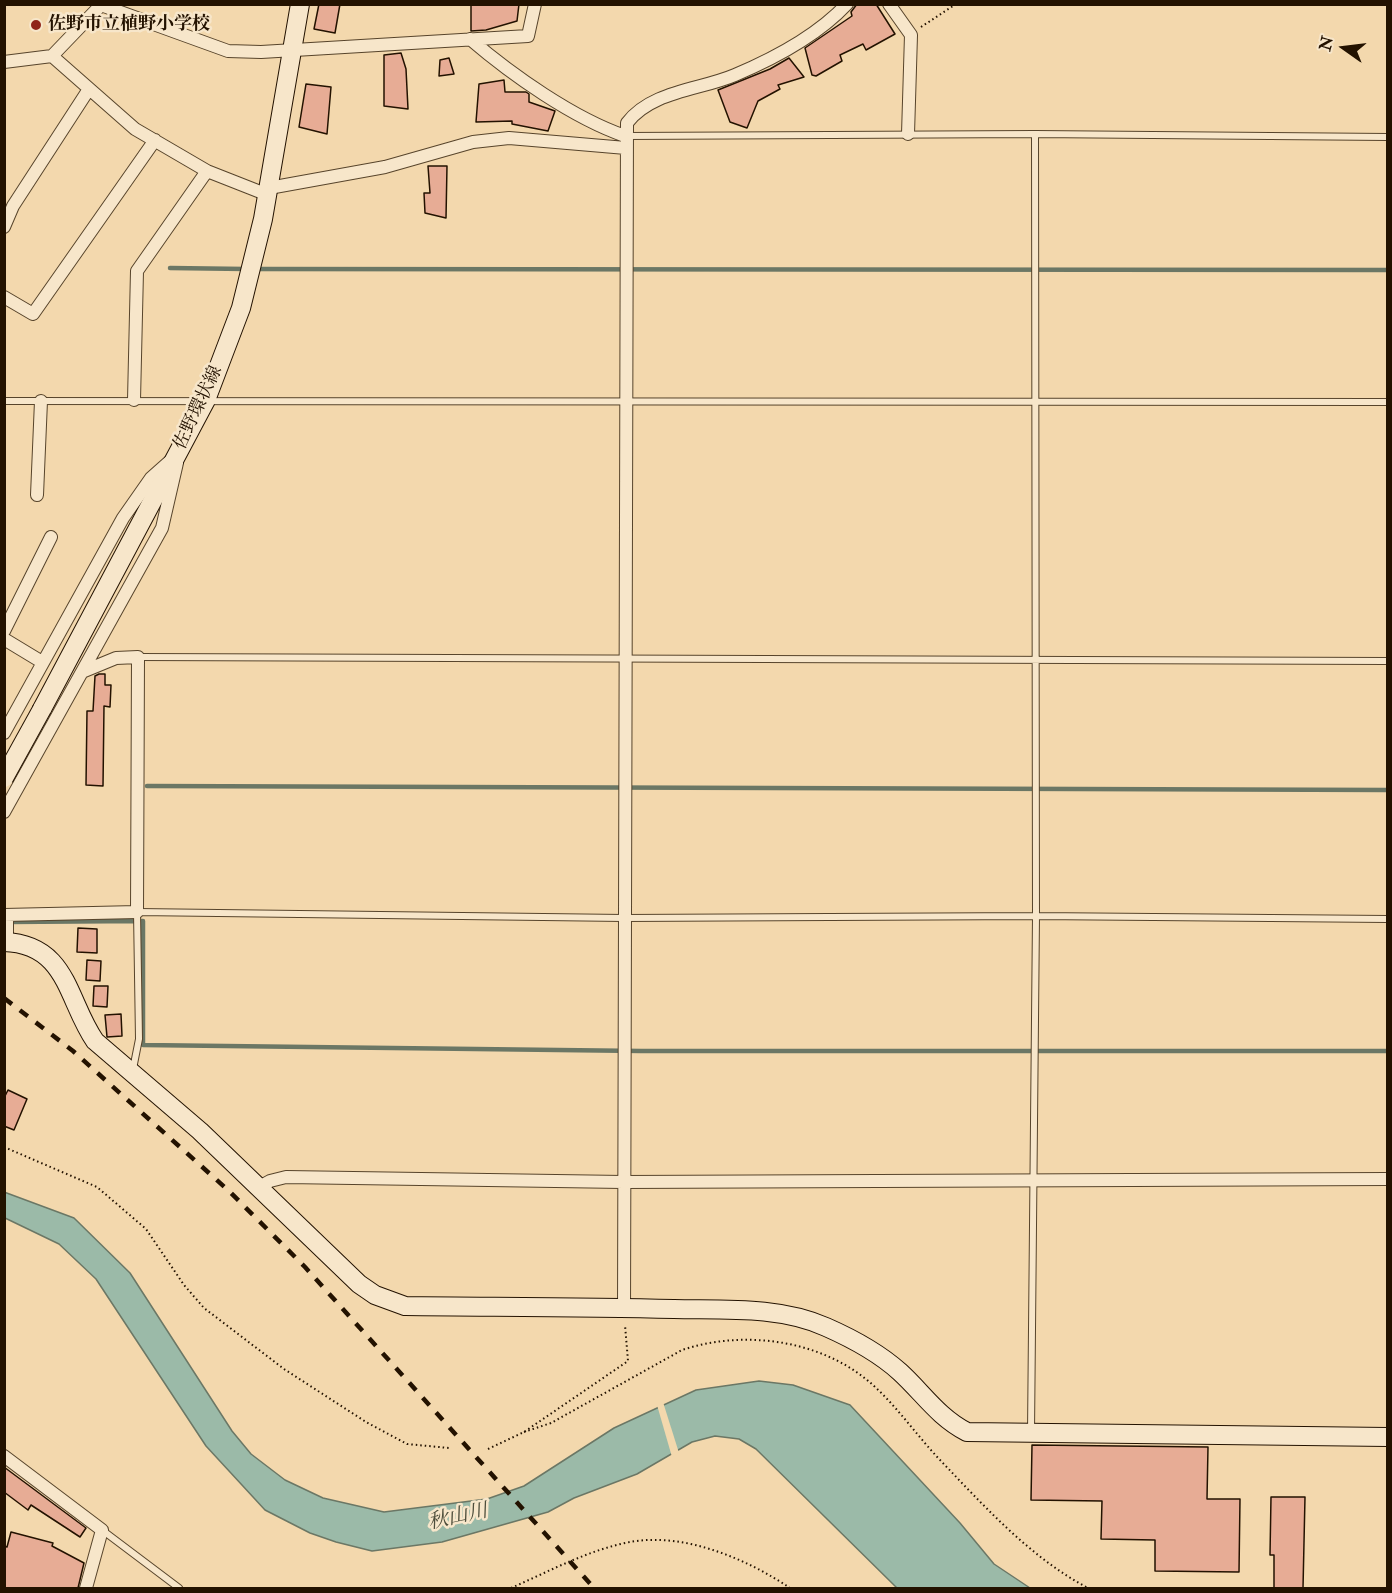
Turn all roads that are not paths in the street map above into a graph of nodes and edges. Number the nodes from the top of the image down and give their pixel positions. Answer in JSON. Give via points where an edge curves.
{"nodes":[{"id":1,"x":300,"y":4,"type":"edge"},
{"id":2,"x":535,"y":4,"type":"edge"},
{"id":3,"x":847,"y":4,"type":"edge"},
{"id":4,"x":889,"y":4,"type":"edge"},
{"id":5,"x":101,"y":5,"type":"edge"},
{"id":6,"x":470,"y":39,"type":"junction"},
{"id":7,"x":291,"y":48,"type":"junction"},
{"id":8,"x":52,"y":56,"type":"junction"},
{"id":9,"x":4,"y":62,"type":"edge"},
{"id":10,"x":89,"y":89,"type":"junction"},
{"id":11,"x":908,"y":134,"type":"junction"},
{"id":12,"x":1035,"y":134,"type":"junction"},
{"id":13,"x":1388,"y":137,"type":"edge"},
{"id":14,"x":155,"y":140,"type":"junction"},
{"id":15,"x":626,"y":142,"type":"junction"},
{"id":16,"x":207,"y":171,"type":"junction"},
{"id":17,"x":268,"y":191,"type":"junction"},
{"id":18,"x":4,"y":227,"type":"edge"},
{"id":19,"x":4,"y":297,"type":"edge"},
{"id":20,"x":206,"y":399,"type":"junction"},
{"id":21,"x":134,"y":400,"type":"junction"},
{"id":22,"x":4,"y":401,"type":"edge"},
{"id":23,"x":41,"y":401,"type":"junction"},
{"id":24,"x":626,"y":401,"type":"junction"},
{"id":25,"x":1035,"y":402,"type":"junction"},
{"id":26,"x":1388,"y":402,"type":"edge"},
{"id":27,"x":179,"y":453,"type":"junction"},
{"id":28,"x":37,"y":495,"type":"dead end"},
{"id":29,"x":51,"y":537,"type":"dead end"},
{"id":30,"x":4,"y":631,"type":"edge"},
{"id":31,"x":4,"y":639,"type":"edge"},
{"id":32,"x":138,"y":657,"type":"junction"},
{"id":33,"x":626,"y":659,"type":"junction"},
{"id":34,"x":1035,"y":660,"type":"junction"},
{"id":35,"x":1388,"y":661,"type":"edge"},
{"id":36,"x":45,"y":663,"type":"junction"},
{"id":37,"x":78,"y":673,"type":"junction"},
{"id":38,"x":4,"y":733,"type":"edge"},
{"id":39,"x":4,"y":769,"type":"edge"},
{"id":40,"x":13,"y":779,"type":"edge"},
{"id":41,"x":4,"y":812,"type":"edge"},
{"id":42,"x":137,"y":912,"type":"junction"},
{"id":43,"x":6,"y":916,"type":"edge"},
{"id":44,"x":1036,"y":916,"type":"junction"},
{"id":45,"x":624,"y":918,"type":"junction"},
{"id":46,"x":1388,"y":919,"type":"edge"},
{"id":47,"x":6,"y":942,"type":"edge"},
{"id":48,"x":131,"y":1072,"type":"junction"},
{"id":49,"x":1388,"y":1179,"type":"edge"},
{"id":50,"x":1033,"y":1181,"type":"junction"},
{"id":51,"x":623,"y":1182,"type":"junction"},
{"id":52,"x":261,"y":1186,"type":"junction"},
{"id":53,"x":624,"y":1308,"type":"junction"},
{"id":54,"x":1031,"y":1434,"type":"junction"},
{"id":55,"x":1388,"y":1437,"type":"edge"},
{"id":56,"x":4,"y":1456,"type":"edge"},
{"id":57,"x":102,"y":1530,"type":"junction"},
{"id":58,"x":86,"y":1588,"type":"edge"},
{"id":59,"x":179,"y":1588,"type":"edge"}],
"edges":[{"from":1,"to":7,"type":"street","name":"佐野環状線"},
{"from":2,"to":6,"type":"street","via":[[528,36]]},
{"from":3,"to":15,"type":"street","via":[[770,58],[733,76],[653,101],[635,112],[627,123]]},
{"from":4,"to":11,"type":"street","via":[[911,35]]},
{"from":5,"to":7,"type":"street","via":[[228,51]]},
{"from":5,"to":8,"type":"street"},
{"from":6,"to":7,"type":"street"},
{"from":6,"to":15,"type":"street","via":[[549,96]]},
{"from":7,"to":17,"type":"street","name":"佐野環状線"},
{"from":8,"to":9,"type":"street"},
{"from":8,"to":10,"type":"street"},
{"from":10,"to":14,"type":"street","via":[[135,129]]},
{"from":10,"to":18,"type":"street","via":[[13,206]]},
{"from":11,"to":12,"type":"lane"},
{"from":11,"to":15,"type":"lane"},
{"from":12,"to":13,"type":"lane"},
{"from":12,"to":25,"type":"lane"},
{"from":14,"to":16,"type":"street"},
{"from":14,"to":19,"type":"street","via":[[33,314]]},
{"from":15,"to":17,"type":"street","via":[[509,138],[473,142]]},
{"from":15,"to":24,"type":"street"},
{"from":16,"to":17,"type":"street"},
{"from":16,"to":21,"type":"street","via":[[137,271]]},
{"from":17,"to":20,"type":"street","name":"佐野環状線","via":[[241,308]]},
{"from":20,"to":21,"type":"lane"},
{"from":20,"to":24,"type":"lane"},
{"from":20,"to":27,"type":"street","name":"佐野環状線"},
{"from":21,"to":23,"type":"lane"},
{"from":22,"to":23,"type":"lane"},
{"from":23,"to":28,"type":"street"},
{"from":24,"to":25,"type":"lane"},
{"from":24,"to":33,"type":"street"},
{"from":25,"to":26,"type":"lane"},
{"from":25,"to":34,"type":"lane"},
{"from":27,"to":36,"type":"street","via":[[151,478],[123,518]]},
{"from":27,"to":37,"type":"street","via":[[162,528]]},
{"from":27,"to":40,"type":"street","name":"佐野環状線","bridge":true,"via":[[42,708]]},
{"from":29,"to":30,"type":"street"},
{"from":31,"to":36,"type":"street"},
{"from":32,"to":33,"type":"lane"},
{"from":32,"to":37,"type":"street","via":[[116,658]]},
{"from":32,"to":42,"type":"street"},
{"from":33,"to":34,"type":"lane"},
{"from":33,"to":45,"type":"street"},
{"from":34,"to":35,"type":"lane"},
{"from":34,"to":44,"type":"lane"},
{"from":36,"to":38,"type":"street"},
{"from":37,"to":40,"type":"street"},
{"from":39,"to":40,"type":"lane"},
{"from":40,"to":41,"type":"street"},
{"from":42,"to":43,"type":"street"},
{"from":42,"to":45,"type":"lane"},
{"from":42,"to":48,"type":"lane","via":[[139,1039]]},
{"from":43,"to":47,"type":"street"},
{"from":44,"to":45,"type":"lane"},
{"from":44,"to":46,"type":"lane"},
{"from":44,"to":50,"type":"lane"},
{"from":45,"to":51,"type":"street"},
{"from":47,"to":48,"type":"street","via":[[29,947],[57,964],[88,1032]]},
{"from":48,"to":52,"type":"street"},
{"from":49,"to":50,"type":"street"},
{"from":50,"to":51,"type":"street"},
{"from":50,"to":54,"type":"lane"},
{"from":51,"to":52,"type":"street","via":[[286,1177]]},
{"from":51,"to":53,"type":"street"},
{"from":52,"to":53,"type":"street","via":[[359,1284],[389,1302],[405,1306]]},
{"from":53,"to":54,"type":"street","via":[[793,1316],[825,1326],[860,1344],[900,1372],[923,1398],[967,1432]]},
{"from":54,"to":55,"type":"street"},
{"from":56,"to":57,"type":"street"},
{"from":57,"to":58,"type":"street"},
{"from":57,"to":59,"type":"lane"}]}
